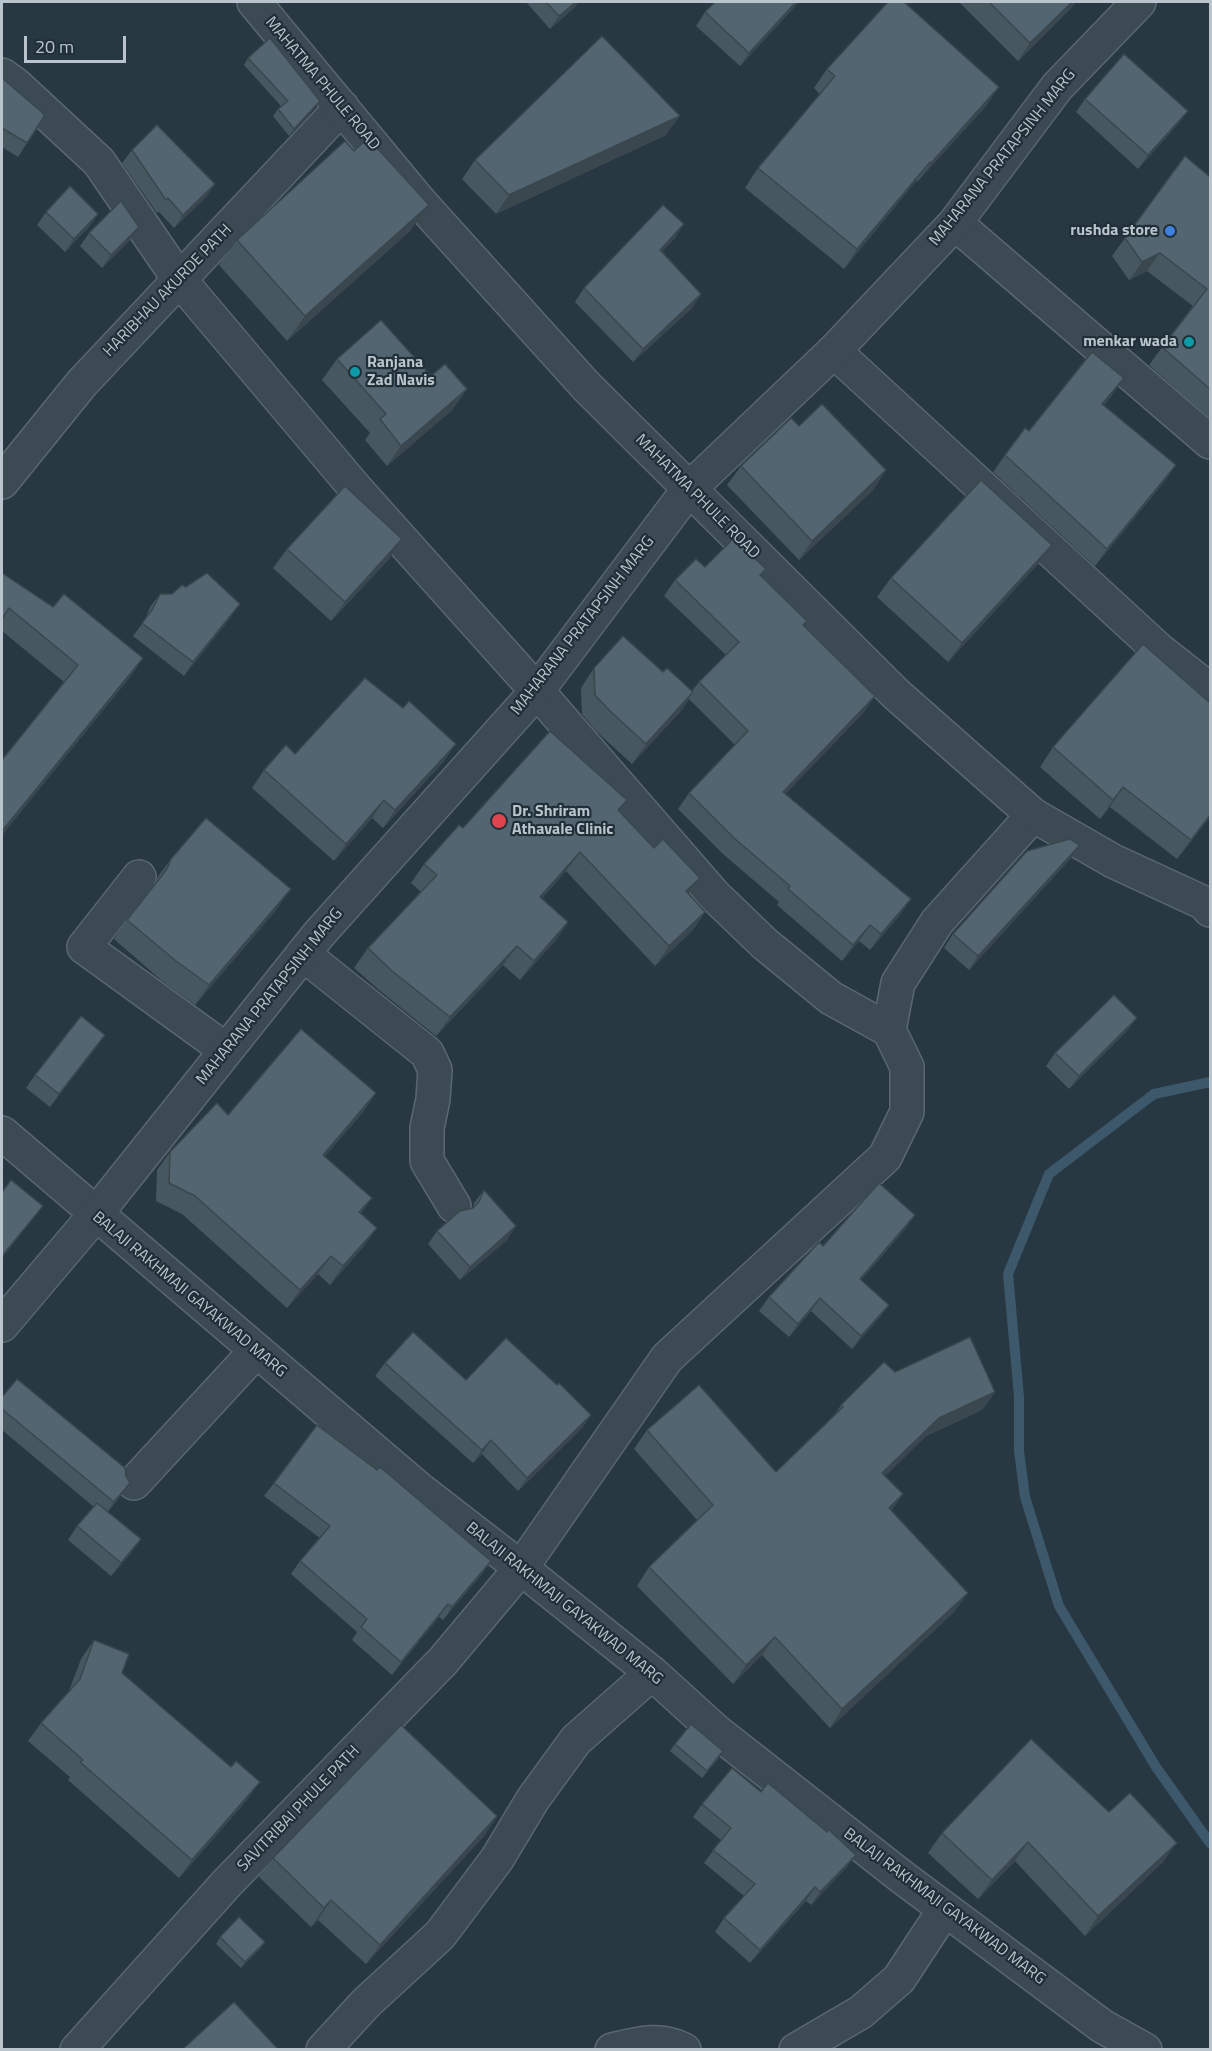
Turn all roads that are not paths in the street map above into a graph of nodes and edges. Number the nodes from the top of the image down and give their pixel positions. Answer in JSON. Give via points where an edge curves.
{"nodes":[{"id":1,"x":254,"y":2,"type":"edge"},
{"id":2,"x":1139,"y":2,"type":"edge"},
{"id":3,"x":2,"y":75,"type":"edge"},
{"id":4,"x":342,"y":107,"type":"junction"},
{"id":5,"x":955,"y":223,"type":"junction"},
{"id":6,"x":179,"y":279,"type":"junction"},
{"id":7,"x":834,"y":351,"type":"junction"},
{"id":8,"x":1210,"y":442,"type":"edge"},
{"id":9,"x":2,"y":482,"type":"edge"},
{"id":10,"x":689,"y":489,"type":"junction"},
{"id":11,"x":1210,"y":690,"type":"edge"},
{"id":12,"x":537,"y":691,"type":"junction"},
{"id":13,"x":1033,"y":815,"type":"junction"},
{"id":14,"x":139,"y":876,"type":"dead end"},
{"id":15,"x":1208,"y":902,"type":"edge"},
{"id":16,"x":303,"y":954,"type":"junction"},
{"id":17,"x":889,"y":1030,"type":"junction"},
{"id":18,"x":226,"y":1050,"type":"junction"},
{"id":19,"x":2,"y":1133,"type":"edge"},
{"id":20,"x":454,"y":1206,"type":"dead end"},
{"id":21,"x":95,"y":1215,"type":"junction"},
{"id":22,"x":2,"y":1325,"type":"edge"},
{"id":23,"x":256,"y":1351,"type":"junction"},
{"id":24,"x":134,"y":1483,"type":"dead end"},
{"id":25,"x":522,"y":1568,"type":"junction"},
{"id":26,"x":652,"y":1673,"type":"junction"},
{"id":27,"x":945,"y":1908,"type":"junction"},
{"id":28,"x":77,"y":2049,"type":"edge"},
{"id":29,"x":323,"y":2049,"type":"edge"},
{"id":30,"x":612,"y":2049,"type":"edge"},
{"id":31,"x":684,"y":2049,"type":"edge"},
{"id":32,"x":796,"y":2049,"type":"edge"},
{"id":33,"x":1145,"y":2049,"type":"edge"}],
"edges":[{"from":1,"to":4,"type":"street","name":"MAHATMA PHULE ROAD"},
{"from":2,"to":5,"type":"street","name":"MAHARANA PRATAPSINH MARG","via":[[1057,87]]},
{"from":3,"to":6,"type":"street","via":[[99,162]]},
{"from":4,"to":6,"type":"street","name":"HARIBHAU AKURDE PATH"},
{"from":4,"to":10,"type":"street","name":"MAHATMA PHULE ROAD","via":[[420,202],[587,387]]},
{"from":5,"to":7,"type":"street","name":"MAHARANA PRATAPSINH MARG"},
{"from":5,"to":8,"type":"street"},
{"from":6,"to":9,"type":"street","name":"HARIBHAU AKURDE PATH","via":[[82,382]]},
{"from":6,"to":12,"type":"street","via":[[356,489]]},
{"from":7,"to":10,"type":"street","name":"MAHARANA PRATAPSINH MARG"},
{"from":7,"to":11,"type":"street","via":[[1159,650]]},
{"from":10,"to":12,"type":"street","name":"MAHARANA PRATAPSINH MARG"},
{"from":10,"to":13,"type":"street","name":"MAHATMA PHULE ROAD","via":[[896,693]]},
{"from":12,"to":16,"type":"street","name":"MAHARANA PRATAPSINH MARG"},
{"from":12,"to":17,"type":"street","via":[[715,896],[765,944],[831,998]]},
{"from":13,"to":15,"type":"street","name":"MAHATMA PHULE ROAD","via":[[1113,861]]},
{"from":13,"to":17,"type":"street","via":[[937,922],[898,983]]},
{"from":14,"to":18,"type":"street","via":[[84,946]]},
{"from":16,"to":18,"type":"street","name":"MAHARANA PRATAPSINH MARG"},
{"from":16,"to":20,"type":"street","via":[[427,1053],[435,1070],[425,1148],[427,1161]]},
{"from":17,"to":25,"type":"street","name":"SAVITRIBAI PHULE PATH","via":[[907,1067],[907,1112],[885,1158],[667,1358]]},
{"from":18,"to":21,"type":"street","name":"MAHARANA PRATAPSINH MARG"},
{"from":19,"to":21,"type":"street","name":"BALAJI RAKHMAJI GAYAKWAD MARG"},
{"from":21,"to":22,"type":"street","name":"MAHARANA PRATAPSINH MARG"},
{"from":21,"to":23,"type":"street","name":"BALAJI RAKHMAJI GAYAKWAD MARG"},
{"from":23,"to":24,"type":"street"},
{"from":23,"to":25,"type":"street","name":"BALAJI RAKHMAJI GAYAKWAD MARG","via":[[419,1490]]},
{"from":25,"to":26,"type":"street","name":"BALAJI RAKHMAJI GAYAKWAD MARG"},
{"from":25,"to":28,"type":"street","name":"SAVITRIBAI PHULE PATH","via":[[443,1661],[227,1883]]},
{"from":26,"to":27,"type":"street","name":"BALAJI RAKHMAJI GAYAKWAD MARG","via":[[717,1732]]},
{"from":26,"to":29,"type":"street","via":[[576,1740],[533,1799],[498,1859],[440,1935]]},
{"from":27,"to":32,"type":"street","via":[[899,1979],[861,2012]]},
{"from":27,"to":33,"type":"street","name":"BALAJI RAKHMAJI GAYAKWAD MARG","via":[[1101,2026]]},
{"from":30,"to":31,"type":"street","via":[[649,2041]]}]}
